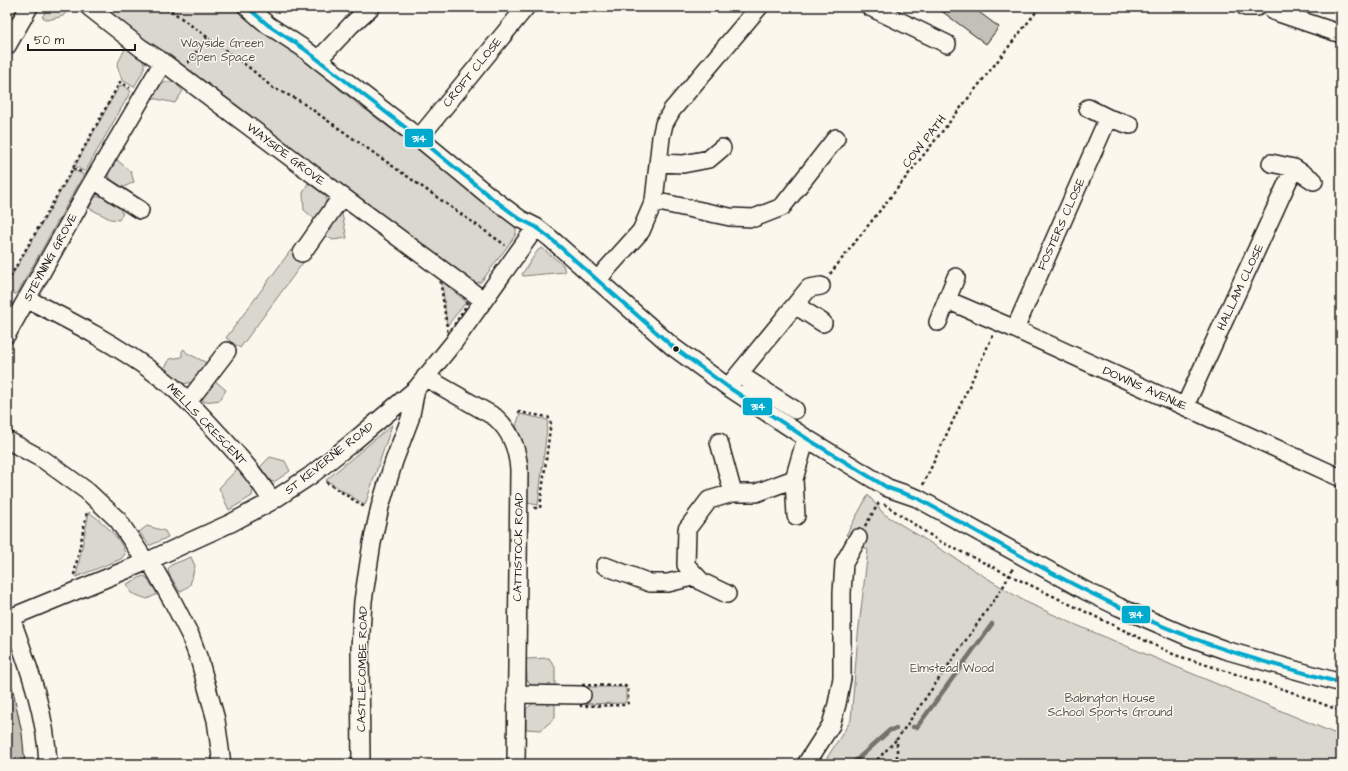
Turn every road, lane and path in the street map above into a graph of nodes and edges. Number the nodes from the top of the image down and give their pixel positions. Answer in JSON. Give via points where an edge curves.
{"nodes":[{"id":1,"x":29,"y":7,"type":"edge"},
{"id":2,"x":89,"y":7,"type":"edge"},
{"id":3,"x":166,"y":7,"type":"edge"},
{"id":4,"x":247,"y":7,"type":"edge"},
{"id":5,"x":372,"y":7,"type":"edge"},
{"id":6,"x":526,"y":7,"type":"edge"},
{"id":7,"x":760,"y":7,"type":"edge"},
{"id":8,"x":870,"y":7,"type":"edge"},
{"id":9,"x":1040,"y":7,"type":"edge"},
{"id":10,"x":1245,"y":7,"type":"edge"},
{"id":11,"x":1257,"y":7,"type":"edge"},
{"id":12,"x":1271,"y":7,"type":"edge"},
{"id":13,"x":1341,"y":34,"type":"edge"},
{"id":14,"x":207,"y":37,"type":"junction"},
{"id":15,"x":947,"y":44,"type":"dead end"},
{"id":16,"x":7,"y":46,"type":"edge"},
{"id":17,"x":318,"y":60,"type":"junction"},
{"id":18,"x":163,"y":62,"type":"junction"},
{"id":19,"x":187,"y":64,"type":"dead end"},
{"id":20,"x":131,"y":89,"type":"dead end"},
{"id":21,"x":1088,"y":108,"type":"dead end"},
{"id":22,"x":1108,"y":118,"type":"junction"},
{"id":23,"x":1130,"y":125,"type":"dead end"},
{"id":24,"x":419,"y":138,"type":"junction"},
{"id":25,"x":836,"y":138,"type":"dead end"},
{"id":26,"x":722,"y":148,"type":"dead end"},
{"id":27,"x":658,"y":163,"type":"junction"},
{"id":28,"x":1271,"y":163,"type":"dead end"},
{"id":29,"x":73,"y":168,"type":"junction"},
{"id":30,"x":1294,"y":168,"type":"junction"},
{"id":31,"x":78,"y":170,"type":"dead end"},
{"id":32,"x":94,"y":180,"type":"junction"},
{"id":33,"x":1314,"y":181,"type":"dead end"},
{"id":34,"x":342,"y":196,"type":"junction"},
{"id":35,"x":654,"y":201,"type":"junction"},
{"id":36,"x":140,"y":210,"type":"dead end"},
{"id":37,"x":536,"y":227,"type":"junction"},
{"id":38,"x":302,"y":253,"type":"dead end"},
{"id":39,"x":518,"y":254,"type":"junction"},
{"id":40,"x":956,"y":277,"type":"dead end"},
{"id":41,"x":598,"y":281,"type":"junction"},
{"id":42,"x":7,"y":282,"type":"edge"},
{"id":43,"x":821,"y":286,"type":"junction"},
{"id":44,"x":27,"y":299,"type":"junction"},
{"id":45,"x":484,"y":300,"type":"junction"},
{"id":46,"x":947,"y":300,"type":"junction"},
{"id":47,"x":803,"y":310,"type":"junction"},
{"id":48,"x":938,"y":322,"type":"dead end"},
{"id":49,"x":999,"y":322,"type":"junction"},
{"id":50,"x":824,"y":323,"type":"dead end"},
{"id":51,"x":1015,"y":329,"type":"junction"},
{"id":52,"x":7,"y":334,"type":"edge"},
{"id":53,"x":448,"y":335,"type":"joint"},
{"id":54,"x":227,"y":351,"type":"dead end"},
{"id":55,"x":748,"y":380,"type":"junction"},
{"id":56,"x":420,"y":383,"type":"junction"},
{"id":57,"x":734,"y":391,"type":"junction"},
{"id":58,"x":188,"y":402,"type":"junction"},
{"id":59,"x":1186,"y":406,"type":"junction"},
{"id":60,"x":795,"y":410,"type":"dead end"},
{"id":61,"x":518,"y":412,"type":"dead end"},
{"id":62,"x":806,"y":438,"type":"junction"},
{"id":63,"x":7,"y":440,"type":"edge"},
{"id":64,"x":719,"y":442,"type":"dead end"},
{"id":65,"x":320,"y":478,"type":"dead end"},
{"id":66,"x":1341,"y":478,"type":"edge"},
{"id":67,"x":794,"y":479,"type":"junction"},
{"id":68,"x":733,"y":493,"type":"junction"},
{"id":69,"x":917,"y":498,"type":"junction"},
{"id":70,"x":272,"y":501,"type":"junction"},
{"id":71,"x":88,"y":508,"type":"dead end"},
{"id":72,"x":533,"y":508,"type":"dead end"},
{"id":73,"x":368,"y":509,"type":"dead end"},
{"id":74,"x":796,"y":516,"type":"dead end"},
{"id":75,"x":858,"y":538,"type":"joint"},
{"id":76,"x":148,"y":561,"type":"junction"},
{"id":77,"x":604,"y":566,"type":"dead end"},
{"id":78,"x":696,"y":576,"type":"junction"},
{"id":79,"x":74,"y":577,"type":"dead end"},
{"id":80,"x":727,"y":594,"type":"dead end"},
{"id":81,"x":9,"y":618,"type":"edge"},
{"id":82,"x":1341,"y":683,"type":"edge"},
{"id":83,"x":516,"y":694,"type":"junction"},
{"id":84,"x":582,"y":695,"type":"junction"},
{"id":85,"x":897,"y":739,"type":"junction"},
{"id":86,"x":48,"y":764,"type":"edge"},
{"id":87,"x":222,"y":764,"type":"edge"},
{"id":88,"x":361,"y":764,"type":"edge"},
{"id":89,"x":516,"y":764,"type":"edge"},
{"id":90,"x":806,"y":764,"type":"edge"},
{"id":91,"x":873,"y":764,"type":"edge"},
{"id":92,"x":897,"y":764,"type":"edge"}],
"edges":[{"from":1,"to":16,"type":"street"},
{"from":2,"to":18,"type":"street","name":"WAYSIDE GROVE"},
{"from":3,"to":14,"type":"path"},
{"from":4,"to":17,"type":"street"},
{"from":5,"to":17,"type":"street"},
{"from":6,"to":24,"type":"street","name":"CROFT CLOSE"},
{"from":7,"to":27,"type":"street","via":[[672,110],[664,124]]},
{"from":8,"to":15,"type":"street"},
{"from":9,"to":43,"type":"path","name":"COW PATH"},
{"from":10,"to":11,"type":"street"},
{"from":12,"to":13,"type":"street","via":[[1273,11]]},
{"from":14,"to":19,"type":"path"},
{"from":14,"to":39,"type":"path","via":[[273,88],[297,99]]},
{"from":17,"to":24,"type":"street"},
{"from":18,"to":32,"type":"street","name":"STEYNING GROVE"},
{"from":18,"to":34,"type":"street","name":"WAYSIDE GROVE"},
{"from":20,"to":29,"type":"path","via":[[120,82]]},
{"from":21,"to":22,"type":"street"},
{"from":22,"to":23,"type":"street"},
{"from":22,"to":51,"type":"street","name":"FOSTERS CLOSE"},
{"from":24,"to":37,"type":"street","via":[[488,195],[520,219]]},
{"from":25,"to":35,"type":"street","via":[[782,208],[754,218],[730,217]]},
{"from":26,"to":27,"type":"street","via":[[709,159],[683,164]]},
{"from":27,"to":35,"type":"street"},
{"from":28,"to":30,"type":"street"},
{"from":29,"to":31,"type":"path"},
{"from":29,"to":42,"type":"path"},
{"from":30,"to":33,"type":"street"},
{"from":30,"to":59,"type":"street","name":"HALLAM CLOSE"},
{"from":32,"to":36,"type":"street"},
{"from":32,"to":44,"type":"street","name":"STEYNING GROVE"},
{"from":34,"to":38,"type":"street"},
{"from":34,"to":45,"type":"street","name":"WAYSIDE GROVE"},
{"from":35,"to":41,"type":"street","via":[[642,231]]},
{"from":37,"to":39,"type":"street","name":"ST KEVERNE ROAD"},
{"from":37,"to":41,"type":"street"},
{"from":39,"to":45,"type":"street","name":"ST KEVERNE ROAD"},
{"from":40,"to":46,"type":"street"},
{"from":41,"to":57,"type":"street","via":[[673,347]]},
{"from":43,"to":47,"type":"street"},
{"from":43,"to":57,"type":"street","via":[[809,288]]},
{"from":44,"to":52,"type":"street","name":"STEYNING GROVE"},
{"from":44,"to":58,"type":"street","name":"MELLS CRESCENT","via":[[117,347],[161,378]]},
{"from":45,"to":56,"type":"street","name":"ST KEVERNE ROAD"},
{"from":46,"to":48,"type":"street"},
{"from":46,"to":49,"type":"street","name":"DOWNS AVENUE"},
{"from":47,"to":50,"type":"street"},
{"from":47,"to":55,"type":"street"},
{"from":49,"to":51,"type":"street","name":"DOWNS AVENUE"},
{"from":49,"to":69,"type":"path"},
{"from":51,"to":59,"type":"street","name":"DOWNS AVENUE"},
{"from":53,"to":53,"type":"path","via":[[468,301],[440,278]]},
{"from":54,"to":58,"type":"street"},
{"from":55,"to":57,"type":"street"},
{"from":55,"to":60,"type":"street"},
{"from":56,"to":70,"type":"street","name":"ST KEVERNE ROAD","via":[[354,442]]},
{"from":56,"to":83,"type":"street","name":"CATTISTOCK ROAD","via":[[496,417],[511,435],[516,449],[519,469]]},
{"from":56,"to":88,"type":"street","name":"CASTLECOMBE ROAD","via":[[380,507],[363,601],[360,648]]},
{"from":57,"to":62,"type":"street"},
{"from":58,"to":70,"type":"street","name":"MELLS CRESCENT","via":[[250,468]]},
{"from":59,"to":66,"type":"street","name":"DOWNS AVENUE"},
{"from":61,"to":72,"type":"path","via":[[548,417],[551,421],[540,508]]},
{"from":62,"to":67,"type":"street"},
{"from":62,"to":69,"type":"street","via":[[888,488]]},
{"from":63,"to":76,"type":"street","via":[[44,460],[87,491],[118,520]]},
{"from":64,"to":68,"type":"street"},
{"from":65,"to":73,"type":"path"},
{"from":67,"to":68,"type":"street","via":[[756,493]]},
{"from":67,"to":74,"type":"street"},
{"from":68,"to":78,"type":"street","via":[[709,500],[687,529],[686,565]]},
{"from":69,"to":82,"type":"street","via":[[1086,591],[1126,610],[1218,647]]},
{"from":70,"to":76,"type":"street","name":"ST KEVERNE ROAD"},
{"from":71,"to":79,"type":"path"},
{"from":75,"to":85,"type":"path","via":[[880,501],[939,541],[1009,576]]},
{"from":75,"to":90,"type":"street","via":[[844,563],[842,678],[837,704],[831,725]]},
{"from":76,"to":81,"type":"street","name":"ST KEVERNE ROAD"},
{"from":76,"to":87,"type":"street","via":[[190,635],[200,662],[216,720]]},
{"from":77,"to":78,"type":"street","via":[[650,583],[668,584]]},
{"from":78,"to":80,"type":"street","via":[[702,582]]},
{"from":81,"to":86,"type":"street","via":[[26,660],[40,708]]},
{"from":83,"to":84,"type":"street"},
{"from":83,"to":89,"type":"street","name":"CATTISTOCK ROAD"},
{"from":84,"to":84,"type":"path","via":[[582,685],[625,686],[628,688],[628,703],[581,706]]},
{"from":85,"to":91,"type":"path"},
{"from":85,"to":92,"type":"path"}]}
